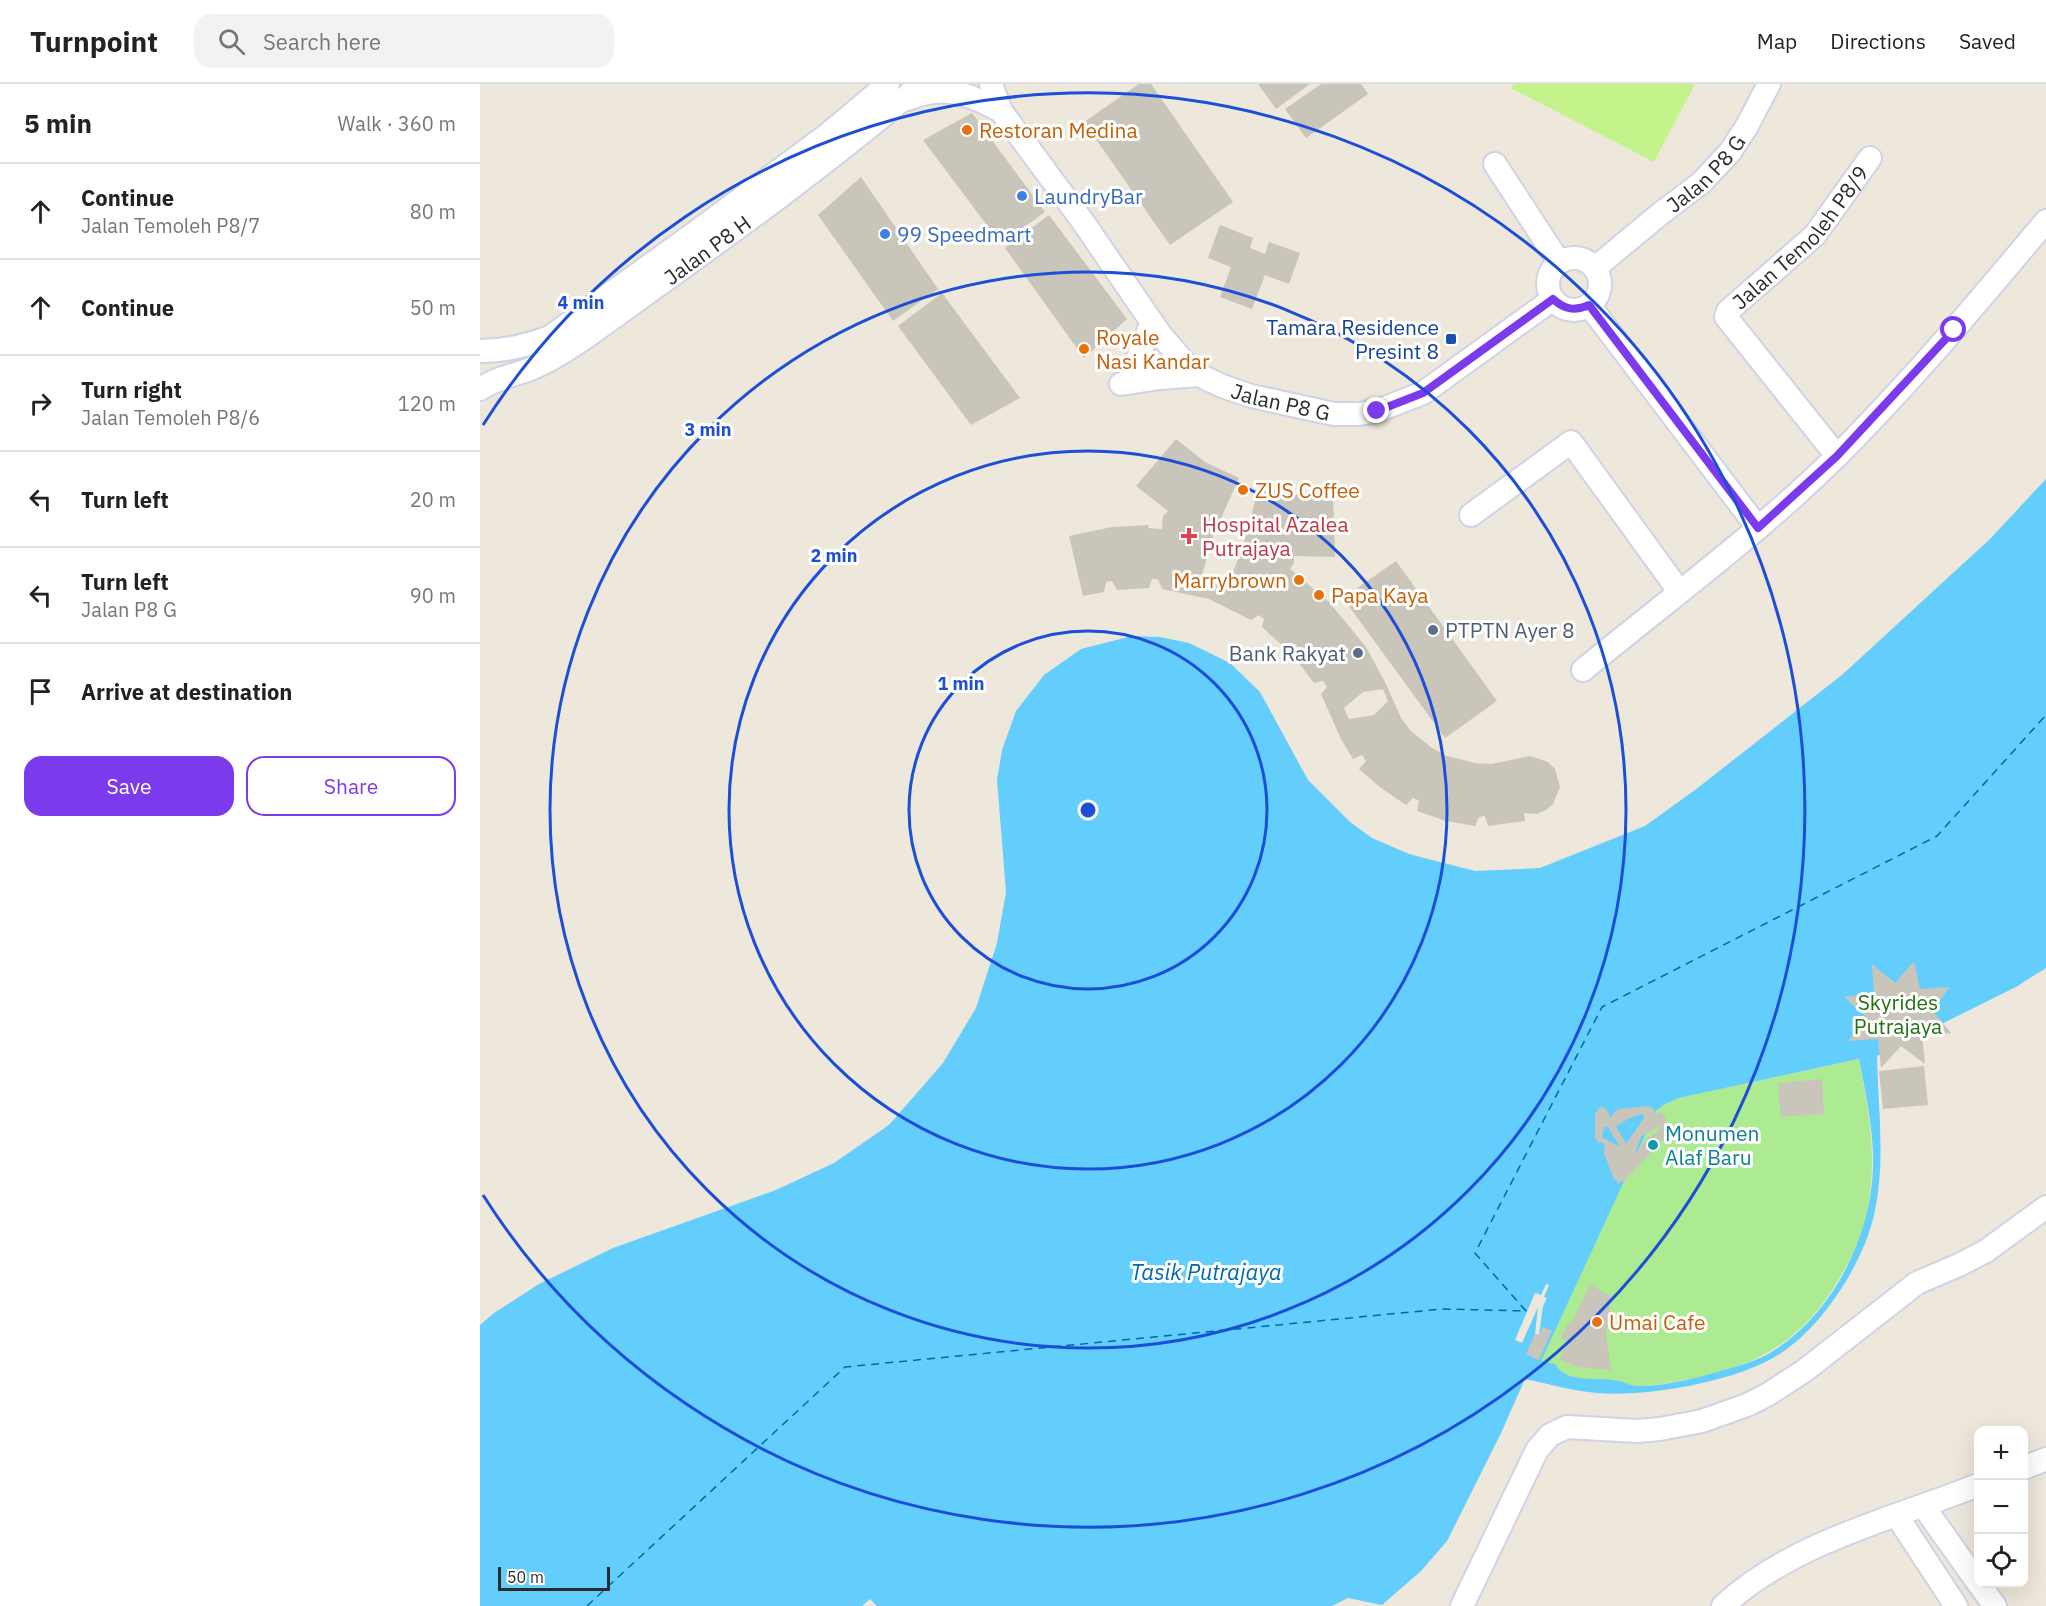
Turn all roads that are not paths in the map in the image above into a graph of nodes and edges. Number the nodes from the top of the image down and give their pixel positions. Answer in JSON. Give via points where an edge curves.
{"nodes":[{"id":1,"x":888,"y":84,"type":"edge"},
{"id":2,"x":921,"y":84,"type":"edge"},
{"id":3,"x":991,"y":84,"type":"edge"},
{"id":4,"x":1769,"y":84,"type":"edge"},
{"id":5,"x":895,"y":106,"type":"junction"},
{"id":6,"x":1001,"y":111,"type":"junction"},
{"id":7,"x":1870,"y":158,"type":"dead end"},
{"id":8,"x":1495,"y":164,"type":"dead end"},
{"id":9,"x":2046,"y":221,"type":"edge"},
{"id":10,"x":1559,"y":262,"type":"junction"},
{"id":11,"x":1595,"y":268,"type":"junction"},
{"id":12,"x":1553,"y":299,"type":"junction"},
{"id":13,"x":1589,"y":305,"type":"junction"},
{"id":14,"x":1152,"y":322,"type":"junction"},
{"id":15,"x":480,"y":351,"type":"edge"},
{"id":16,"x":1199,"y":375,"type":"junction"},
{"id":17,"x":481,"y":388,"type":"edge"},
{"id":18,"x":1837,"y":456,"type":"junction"},
{"id":19,"x":1471,"y":515,"type":"dead end"},
{"id":20,"x":1758,"y":528,"type":"junction"},
{"id":21,"x":1679,"y":591,"type":"junction"},
{"id":22,"x":1582,"y":670,"type":"dead end"},
{"id":23,"x":2046,"y":1207,"type":"edge"},
{"id":24,"x":2046,"y":1459,"type":"edge"},
{"id":25,"x":2028,"y":1466,"type":"edge"},
{"id":26,"x":1974,"y":1487,"type":"edge"},
{"id":27,"x":1924,"y":1506,"type":"junction"},
{"id":28,"x":1897,"y":1516,"type":"junction"},
{"id":29,"x":1974,"y":1576,"type":"edge"},
{"id":30,"x":1982,"y":1588,"type":"edge"},
{"id":31,"x":1466,"y":1599,"type":"edge"},
{"id":32,"x":1723,"y":1606,"type":"edge"},
{"id":33,"x":1956,"y":1606,"type":"edge"},
{"id":34,"x":1995,"y":1606,"type":"edge"}],
"edges":[{"from":1,"to":15,"type":"street","name":"Jalan P8 H","via":[[827,135],[550,337],[526,346]]},
{"from":2,"to":5,"type":"street","name":"Jalan P8 H"},
{"from":3,"to":6,"type":"street","name":"Jalan P8 G"},
{"from":4,"to":11,"type":"street","name":"Jalan P8 G","via":[[1730,152],[1701,183]]},
{"from":5,"to":6,"type":"street","name":"Jalan P8 G","via":[[918,93],[938,88],[953,89]]},
{"from":5,"to":17,"type":"street","name":"Jalan P8 H","via":[[803,179],[586,337],[554,358]]},
{"from":6,"to":14,"type":"street","name":"Jalan P8 G"},
{"from":7,"to":18,"type":"street","name":"Jalan Temoleh P8/9","via":[[1815,235],[1726,316]]},
{"from":8,"to":10,"type":"street"},
{"from":9,"to":18,"type":"street","via":[[1954,330]]},
{"from":10,"to":11,"type":"street","via":[[1582,259]]},
{"from":10,"to":12,"type":"street","via":[[1548,279]]},
{"from":11,"to":13,"type":"street","via":[[1599,287]]},
{"from":12,"to":13,"type":"street","via":[[1570,309]]},
{"from":12,"to":16,"type":"street","name":"Jalan P8 G","via":[[1423,393],[1377,411],[1334,414],[1251,396]]},
{"from":13,"to":20,"type":"street"},
{"from":14,"to":16,"type":"street","name":"Jalan P8 G","via":[[1183,362]]},
{"from":14,"to":16,"type":"street","via":[[1126,380]]},
{"from":18,"to":20,"type":"street"},
{"from":19,"to":21,"type":"street","via":[[1571,442]]},
{"from":20,"to":21,"type":"street"},
{"from":21,"to":22,"type":"street"},
{"from":23,"to":31,"type":"street","via":[[1986,1251],[1917,1283],[1804,1371],[1747,1405],[1702,1421],[1660,1429],[1558,1429],[1542,1442]]},
{"from":24,"to":25,"type":"street"},
{"from":26,"to":27,"type":"street"},
{"from":27,"to":28,"type":"street"},
{"from":27,"to":29,"type":"street"},
{"from":28,"to":32,"type":"street","via":[[1809,1550],[1770,1570]]},
{"from":28,"to":33,"type":"street"},
{"from":30,"to":34,"type":"street"}]}
